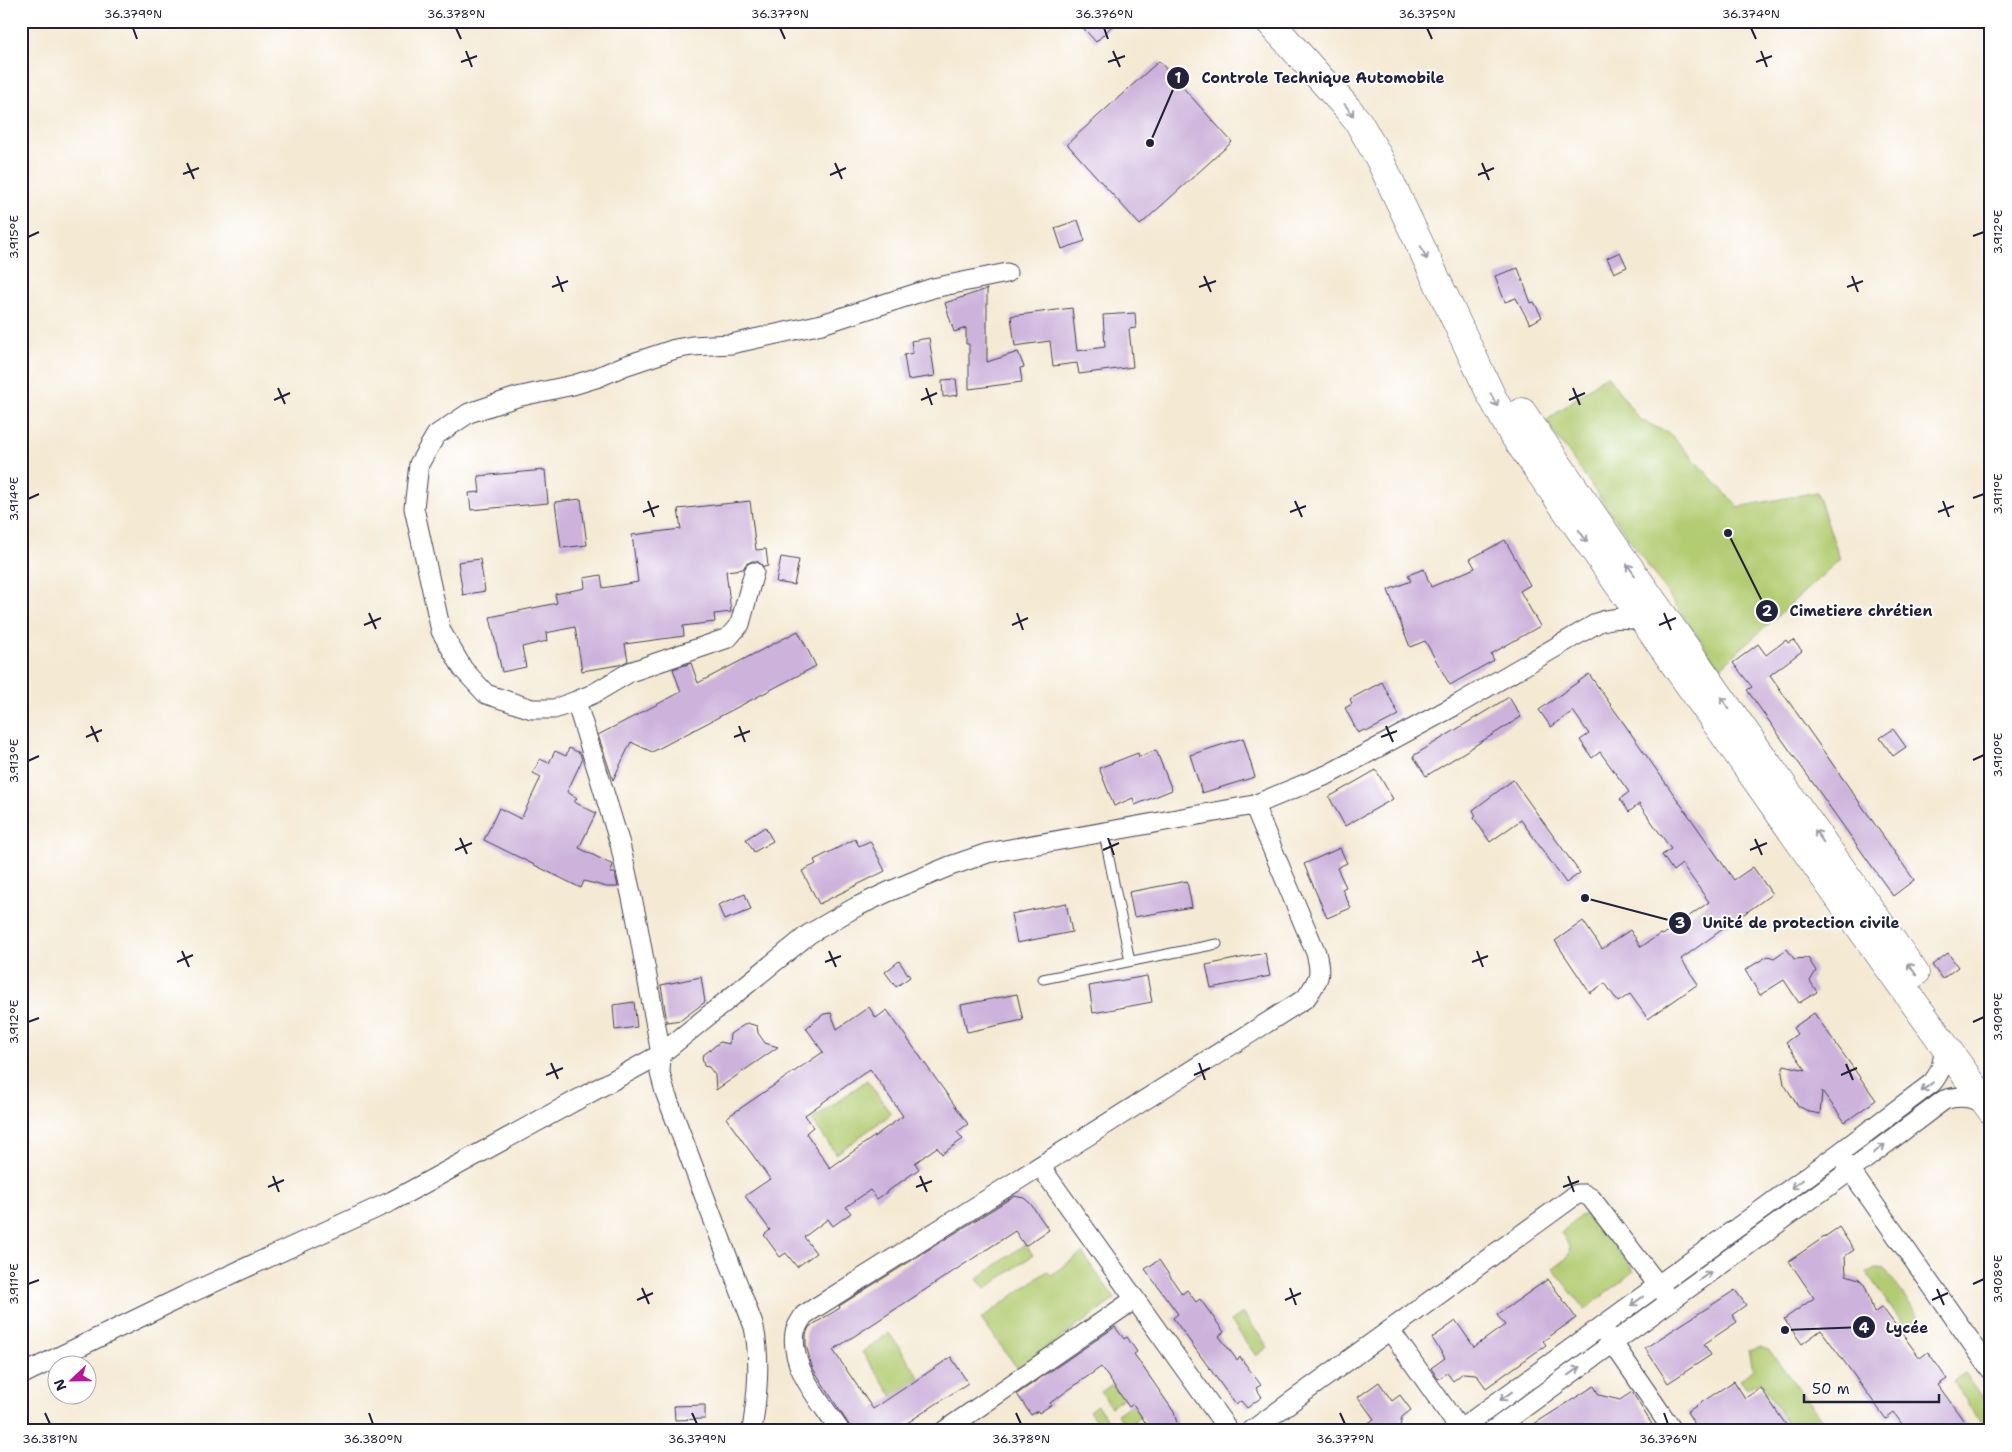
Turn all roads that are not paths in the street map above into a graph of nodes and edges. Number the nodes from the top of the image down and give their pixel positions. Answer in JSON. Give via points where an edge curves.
{"nodes":[{"id":1,"x":1270,"y":21,"type":"edge"},
{"id":2,"x":1293,"y":21,"type":"edge"},
{"id":3,"x":1007,"y":273,"type":"dead end"},
{"id":4,"x":754,"y":572,"type":"dead end"},
{"id":5,"x":1609,"y":573,"type":"junction"},
{"id":6,"x":1599,"y":622,"type":"junction"},
{"id":7,"x":1644,"y":622,"type":"junction"},
{"id":8,"x":576,"y":701,"type":"junction"},
{"id":9,"x":1254,"y":805,"type":"junction"},
{"id":10,"x":1104,"y":834,"type":"junction"},
{"id":11,"x":1217,"y":944,"type":"dead end"},
{"id":12,"x":1130,"y":961,"type":"junction"},
{"id":13,"x":1043,"y":978,"type":"dead end"},
{"id":14,"x":1943,"y":1044,"type":"junction"},
{"id":15,"x":661,"y":1054,"type":"junction"},
{"id":16,"x":1991,"y":1080,"type":"edge"},
{"id":17,"x":1990,"y":1109,"type":"edge"},
{"id":18,"x":1838,"y":1154,"type":"junction"},
{"id":19,"x":1040,"y":1166,"type":"junction"},
{"id":20,"x":1851,"y":1170,"type":"junction"},
{"id":21,"x":1658,"y":1285,"type":"junction"},
{"id":22,"x":1135,"y":1299,"type":"junction"},
{"id":23,"x":1670,"y":1301,"type":"junction"},
{"id":24,"x":1602,"y":1327,"type":"junction"},
{"id":25,"x":1390,"y":1330,"type":"junction"},
{"id":26,"x":1612,"y":1342,"type":"junction"},
{"id":27,"x":1991,"y":1370,"type":"edge"},
{"id":28,"x":21,"y":1375,"type":"edge"},
{"id":29,"x":1460,"y":1430,"type":"edge"},
{"id":30,"x":752,"y":1431,"type":"edge"},
{"id":31,"x":840,"y":1431,"type":"edge"},
{"id":32,"x":944,"y":1431,"type":"edge"},
{"id":33,"x":1229,"y":1431,"type":"edge"},
{"id":34,"x":1250,"y":1431,"type":"edge"},
{"id":35,"x":1492,"y":1431,"type":"edge"},
{"id":36,"x":1673,"y":1431,"type":"edge"}],
"edges":[{"from":1,"to":5,"type":"highway","one_way":true,"via":[[1359,124],[1379,158],[1512,432]]},
{"from":16,"to":2,"type":"highway","one_way":true,"via":[[1525,420],[1386,134],[1359,93]]},
{"from":3,"to":8,"type":"street","via":[[933,288],[822,324],[731,344],[676,349],[596,378],[518,396],[469,413],[436,435],[419,464],[414,508],[441,631],[463,669],[486,694],[532,709],[554,709]]},
{"from":4,"to":8,"type":"street","via":[[740,624],[728,638],[630,672]]},
{"from":5,"to":6,"type":"street","via":[[1613,599]]},
{"from":5,"to":7,"type":"highway"},
{"from":6,"to":7,"type":"street","via":[[1625,617]]},
{"from":6,"to":9,"type":"street","via":[[1460,704],[1329,774]]},
{"from":7,"to":14,"type":"highway"},
{"from":8,"to":15,"type":"street","via":[[620,844]]},
{"from":9,"to":10,"type":"street"},
{"from":9,"to":19,"type":"street","via":[[1316,953],[1321,970],[1316,984],[1306,998]]},
{"from":10,"to":12,"type":"lane"},
{"from":10,"to":15,"type":"street","via":[[988,853],[950,866],[856,908],[809,934]]},
{"from":11,"to":12,"type":"lane"},
{"from":12,"to":13,"type":"lane"},
{"from":14,"to":17,"type":"highway"},
{"from":14,"to":18,"type":"street","one_way":true,"via":[[1944,1060],[1932,1083]]},
{"from":15,"to":28,"type":"street","via":[[392,1201]]},
{"from":15,"to":30,"type":"street","via":[[660,1073],[665,1092],[754,1327],[758,1383]]},
{"from":20,"to":17,"type":"street","one_way":true,"via":[[1944,1100],[1963,1096]]},
{"from":18,"to":20,"type":"street"},
{"from":18,"to":21,"type":"street","one_way":true},
{"from":19,"to":22,"type":"street"},
{"from":19,"to":31,"type":"street","via":[[804,1315],[795,1332],[796,1358]]},
{"from":23,"to":20,"type":"street","one_way":true},
{"from":20,"to":27,"type":"street"},
{"from":21,"to":23,"type":"street"},
{"from":21,"to":24,"type":"street","one_way":true},
{"from":21,"to":25,"type":"street","via":[[1591,1198],[1577,1194]]},
{"from":22,"to":32,"type":"street"},
{"from":22,"to":33,"type":"street"},
{"from":23,"to":26,"type":"street"},
{"from":24,"to":26,"type":"street"},
{"from":24,"to":29,"type":"street","one_way":true},
{"from":25,"to":29,"type":"street"},
{"from":25,"to":34,"type":"street"},
{"from":35,"to":26,"type":"street","one_way":true},
{"from":26,"to":36,"type":"street"}]}
